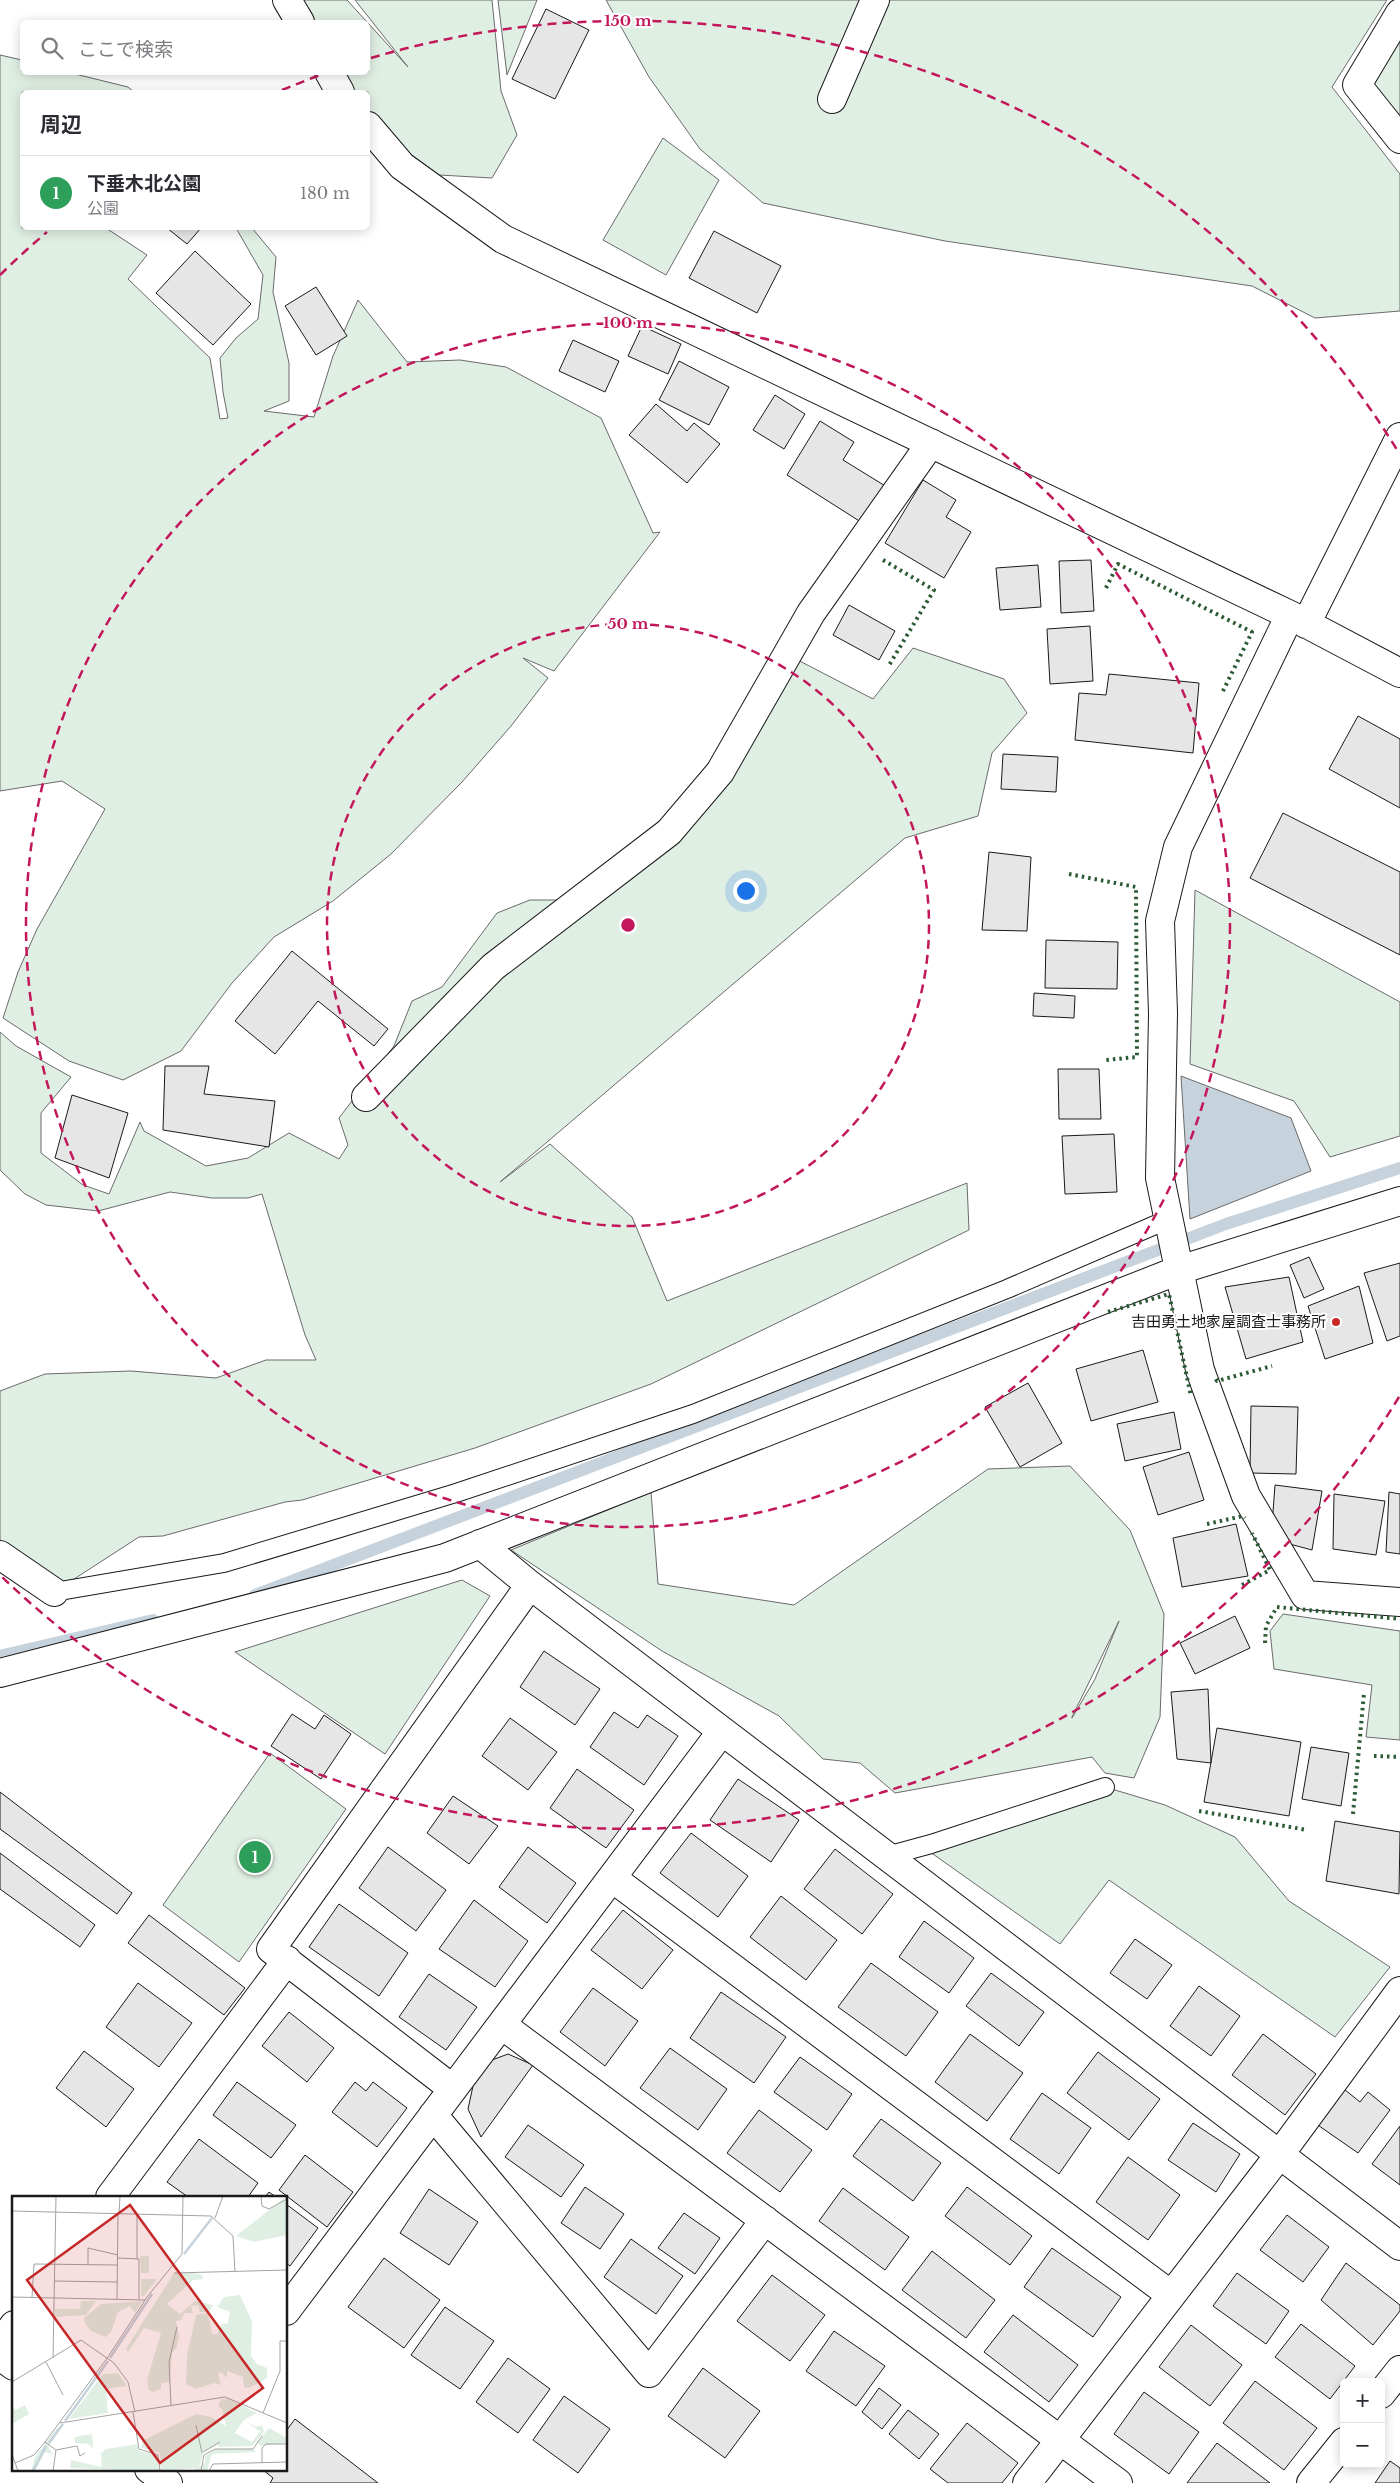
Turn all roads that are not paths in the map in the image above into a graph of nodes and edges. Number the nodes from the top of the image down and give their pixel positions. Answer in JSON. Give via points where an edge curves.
{"nodes":[{"id":1,"x":286,"y":0,"type":"edge"},
{"id":2,"x":876,"y":0,"type":"edge"},
{"id":3,"x":1400,"y":13,"type":"edge"},
{"id":4,"x":299,"y":20,"type":"edge"},
{"id":5,"x":331,"y":75,"type":"edge"},
{"id":6,"x":339,"y":90,"type":"edge"},
{"id":7,"x":832,"y":99,"type":"dead end"},
{"id":8,"x":370,"y":128,"type":"edge"},
{"id":9,"x":1400,"y":139,"type":"edge"},
{"id":10,"x":1400,"y":436,"type":"edge"},
{"id":11,"x":931,"y":443,"type":"junction"},
{"id":12,"x":1298,"y":619,"type":"junction"},
{"id":13,"x":1400,"y":673,"type":"edge"},
{"id":14,"x":366,"y":1097,"type":"dead end"},
{"id":15,"x":1400,"y":1201,"type":"edge"},
{"id":16,"x":1168,"y":1219,"type":"junction"},
{"id":17,"x":1178,"y":1265,"type":"junction"},
{"id":18,"x":480,"y":1544,"type":"junction"},
{"id":19,"x":0,"y":1555,"type":"edge"},
{"id":20,"x":530,"y":1586,"type":"junction"},
{"id":21,"x":54,"y":1592,"type":"joint"},
{"id":22,"x":1400,"y":1602,"type":"edge"},
{"id":23,"x":0,"y":1673,"type":"edge"},
{"id":24,"x":722,"y":1731,"type":"junction"},
{"id":25,"x":1105,"y":1787,"type":"dead end"},
{"id":26,"x":887,"y":1856,"type":"junction"},
{"id":27,"x":612,"y":1878,"type":"junction"},
{"id":28,"x":287,"y":1960,"type":"junction"},
{"id":29,"x":1400,"y":1991,"type":"edge"},
{"id":30,"x":502,"y":2025,"type":"junction"},
{"id":31,"x":453,"y":2089,"type":"junction"},
{"id":32,"x":433,"y":2115,"type":"junction"},
{"id":33,"x":1280,"y":2154,"type":"junction"},
{"id":34,"x":111,"y":2196,"type":"edge"},
{"id":35,"x":765,"y":2220,"type":"junction"},
{"id":36,"x":1400,"y":2246,"type":"edge"},
{"id":37,"x":1171,"y":2295,"type":"junction"},
{"id":38,"x":288,"y":2308,"type":"edge"},
{"id":39,"x":12,"y":2328,"type":"edge"},
{"id":40,"x":0,"y":2344,"type":"edge"},
{"id":41,"x":0,"y":2356,"type":"edge"},
{"id":42,"x":12,"y":2365,"type":"edge"},
{"id":43,"x":1400,"y":2370,"type":"edge"},
{"id":44,"x":1385,"y":2389,"type":"edge"},
{"id":45,"x":1060,"y":2440,"type":"junction"},
{"id":46,"x":1340,"y":2447,"type":"edge"},
{"id":47,"x":1027,"y":2483,"type":"edge"},
{"id":48,"x":1118,"y":2483,"type":"edge"},
{"id":49,"x":1311,"y":2483,"type":"edge"}],
"edges":[{"from":1,"to":4,"type":"street"},
{"from":2,"to":7,"type":"street"},
{"from":3,"to":9,"type":"street","via":[[1357,85]]},
{"from":5,"to":6,"type":"street"},
{"from":8,"to":11,"type":"street","via":[[402,166],[503,239]]},
{"from":10,"to":12,"type":"street"},
{"from":11,"to":12,"type":"street"},
{"from":11,"to":14,"type":"street","via":[[811,613],[720,772],[669,832],[494,966]]},
{"from":12,"to":13,"type":"street"},
{"from":12,"to":16,"type":"street","via":[[1178,846],[1160,921],[1163,1013],[1160,1178]]},
{"from":15,"to":17,"type":"street"},
{"from":16,"to":17,"type":"street"},
{"from":16,"to":21,"type":"lane","via":[[1007,1289],[702,1410],[561,1458],[224,1563]]},
{"from":17,"to":18,"type":"street"},
{"from":17,"to":22,"type":"street","via":[[1200,1370],[1246,1496],[1305,1596]]},
{"from":18,"to":20,"type":"street"},
{"from":18,"to":23,"type":"street","via":[[445,1558]]},
{"from":19,"to":21,"type":"street"},
{"from":20,"to":24,"type":"street"},
{"from":20,"to":28,"type":"street","via":[[272,1949]]},
{"from":24,"to":26,"type":"street"},
{"from":24,"to":27,"type":"street"},
{"from":25,"to":26,"type":"lane"},
{"from":26,"to":33,"type":"street"},
{"from":27,"to":30,"type":"street"},
{"from":27,"to":37,"type":"street"},
{"from":28,"to":31,"type":"street"},
{"from":28,"to":34,"type":"street"},
{"from":29,"to":33,"type":"street"},
{"from":30,"to":31,"type":"street"},
{"from":30,"to":35,"type":"street"},
{"from":31,"to":32,"type":"street"},
{"from":32,"to":35,"type":"street","via":[[650,2372]]},
{"from":32,"to":38,"type":"street"},
{"from":33,"to":36,"type":"street"},
{"from":33,"to":37,"type":"street"},
{"from":35,"to":45,"type":"street"},
{"from":37,"to":45,"type":"street"},
{"from":39,"to":40,"type":"street"},
{"from":41,"to":42,"type":"street"},
{"from":43,"to":44,"type":"street"},
{"from":45,"to":47,"type":"street"},
{"from":45,"to":48,"type":"street"},
{"from":46,"to":49,"type":"street"}]}
